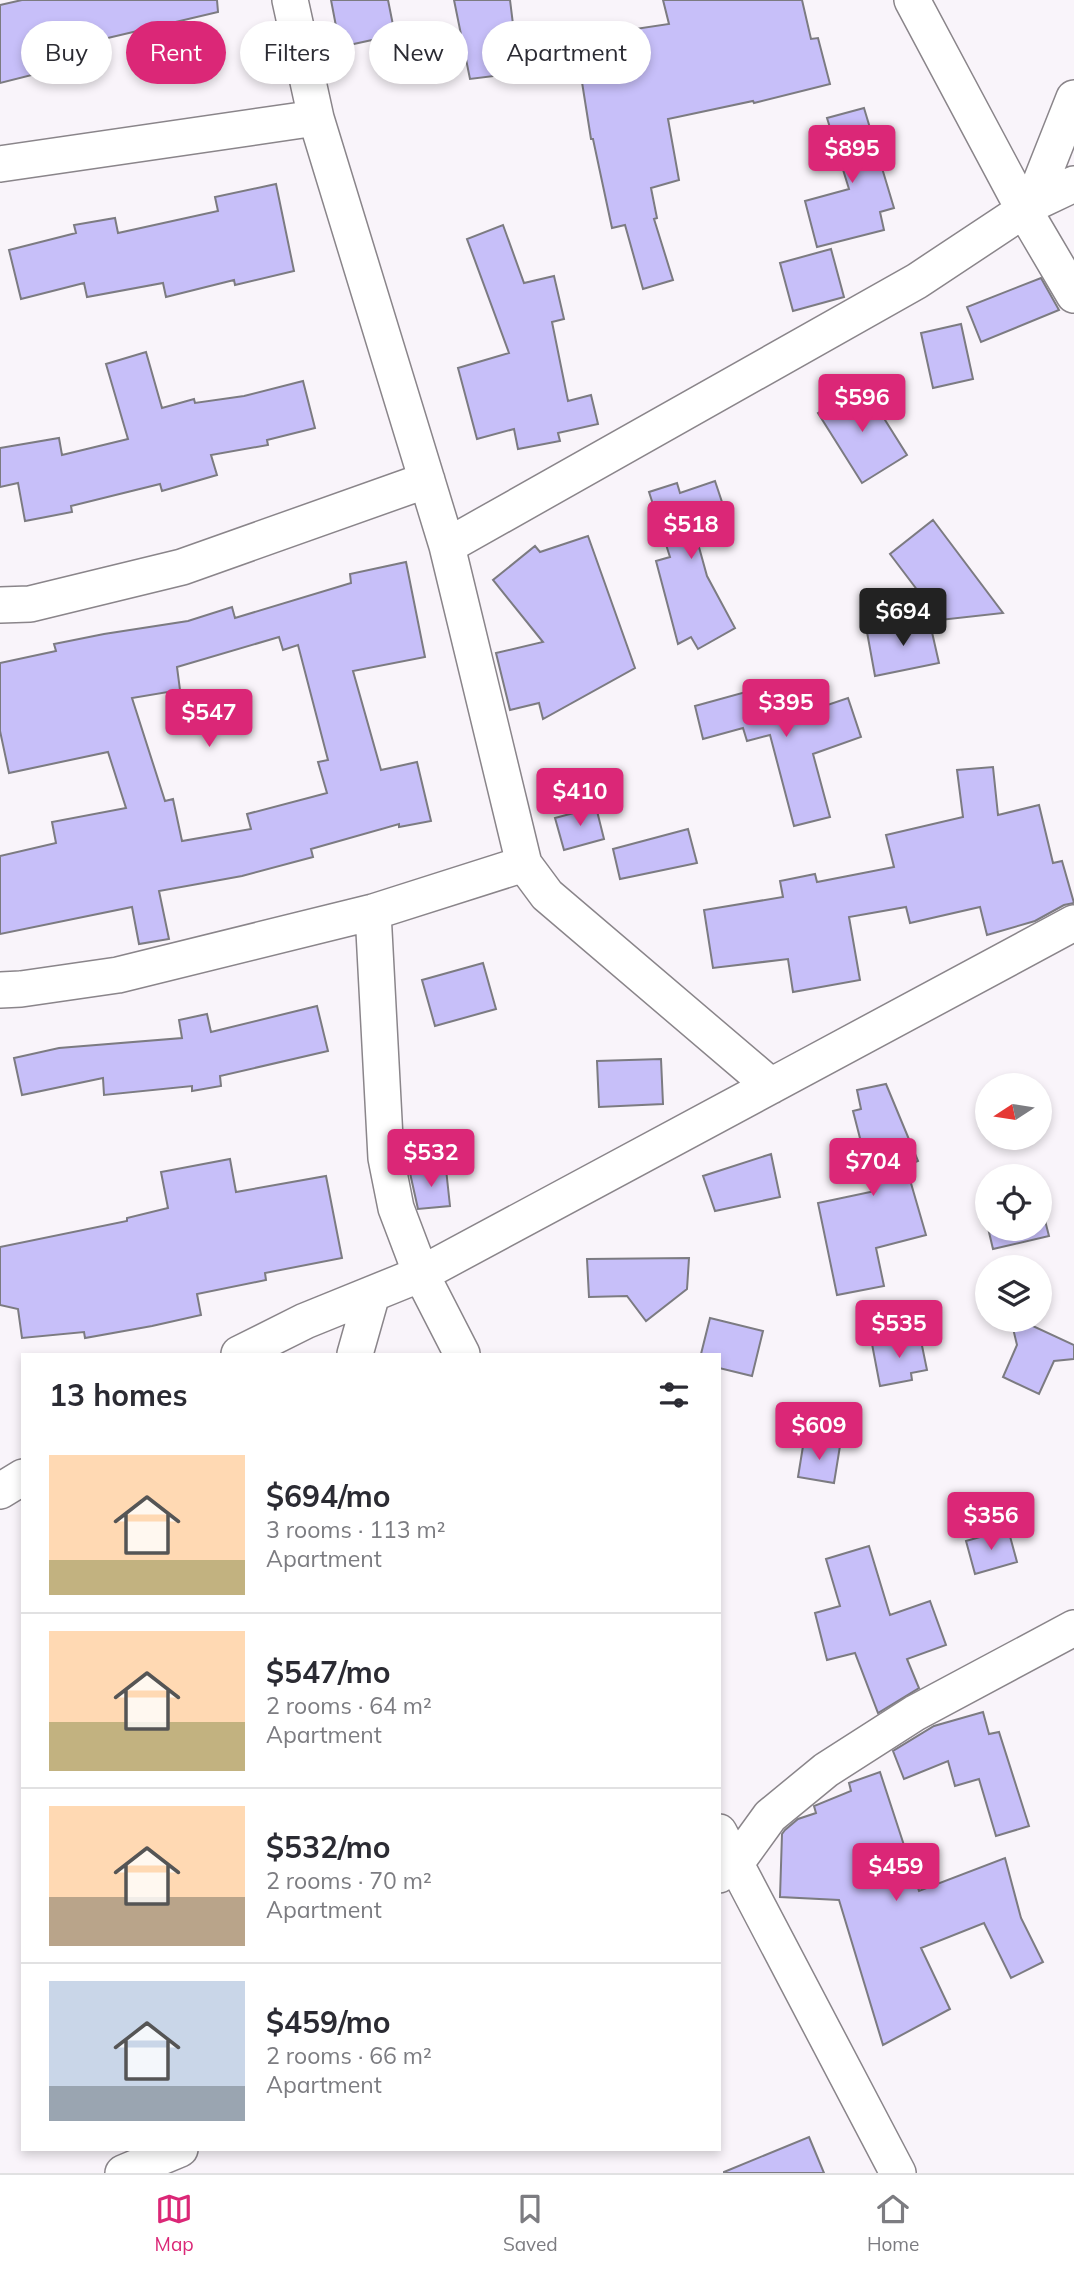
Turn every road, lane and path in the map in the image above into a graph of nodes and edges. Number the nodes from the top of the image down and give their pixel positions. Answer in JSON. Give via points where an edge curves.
{"nodes":[{"id":1,"x":290,"y":0,"type":"edge"},
{"id":2,"x":912,"y":0,"type":"edge"},
{"id":3,"x":1074,"y":98,"type":"edge"},
{"id":4,"x":316,"y":118,"type":"junction"},
{"id":5,"x":0,"y":164,"type":"edge"},
{"id":6,"x":1074,"y":184,"type":"edge"},
{"id":7,"x":1028,"y":207,"type":"junction"},
{"id":8,"x":1074,"y":295,"type":"edge"},
{"id":9,"x":427,"y":480,"type":"junction"},
{"id":10,"x":447,"y":546,"type":"junction"},
{"id":11,"x":0,"y":605,"type":"edge"},
{"id":12,"x":523,"y":864,"type":"junction"},
{"id":13,"x":373,"y":912,"type":"junction"},
{"id":14,"x":1074,"y":923,"type":"edge"},
{"id":15,"x":0,"y":990,"type":"edge"},
{"id":16,"x":771,"y":1086,"type":"junction"},
{"id":17,"x":421,"y":1274,"type":"junction"},
{"id":18,"x":372,"y":1294,"type":"junction"},
{"id":19,"x":241,"y":1353,"type":"edge"},
{"id":20,"x":355,"y":1353,"type":"edge"},
{"id":21,"x":461,"y":1353,"type":"edge"},
{"id":22,"x":21,"y":1478,"type":"edge"},
{"id":23,"x":0,"y":1494,"type":"edge"},
{"id":24,"x":21,"y":1507,"type":"edge"},
{"id":25,"x":1074,"y":1628,"type":"edge"},
{"id":26,"x":721,"y":1840,"type":"edge"},
{"id":27,"x":728,"y":1869,"type":"edge"},
{"id":28,"x":171,"y":2151,"type":"edge"},
{"id":29,"x":123,"y":2173,"type":"edge"},
{"id":30,"x":898,"y":2173,"type":"edge"}],
"edges":[{"from":1,"to":4,"type":"street"},
{"from":2,"to":7,"type":"street"},
{"from":3,"to":7,"type":"street"},
{"from":4,"to":5,"type":"street"},
{"from":4,"to":9,"type":"street"},
{"from":6,"to":7,"type":"street"},
{"from":7,"to":8,"type":"street"},
{"from":7,"to":10,"type":"street","via":[[918,281]]},
{"from":9,"to":10,"type":"street"},
{"from":9,"to":11,"type":"street","via":[[182,567],[30,604]]},
{"from":10,"to":12,"type":"street"},
{"from":12,"to":13,"type":"street"},
{"from":12,"to":16,"type":"street","via":[[547,895]]},
{"from":13,"to":15,"type":"street","via":[[118,975]]},
{"from":13,"to":17,"type":"street","via":[[386,1158],[396,1208]]},
{"from":14,"to":16,"type":"street"},
{"from":16,"to":17,"type":"street"},
{"from":17,"to":18,"type":"street"},
{"from":17,"to":21,"type":"street"},
{"from":18,"to":19,"type":"street"},
{"from":18,"to":20,"type":"street"},
{"from":22,"to":23,"type":"street"},
{"from":23,"to":24,"type":"street"},
{"from":25,"to":27,"type":"street","via":[[915,1713],[826,1770],[770,1816]]},
{"from":26,"to":27,"type":"street"},
{"from":27,"to":30,"type":"street"},
{"from":28,"to":29,"type":"street"}]}
